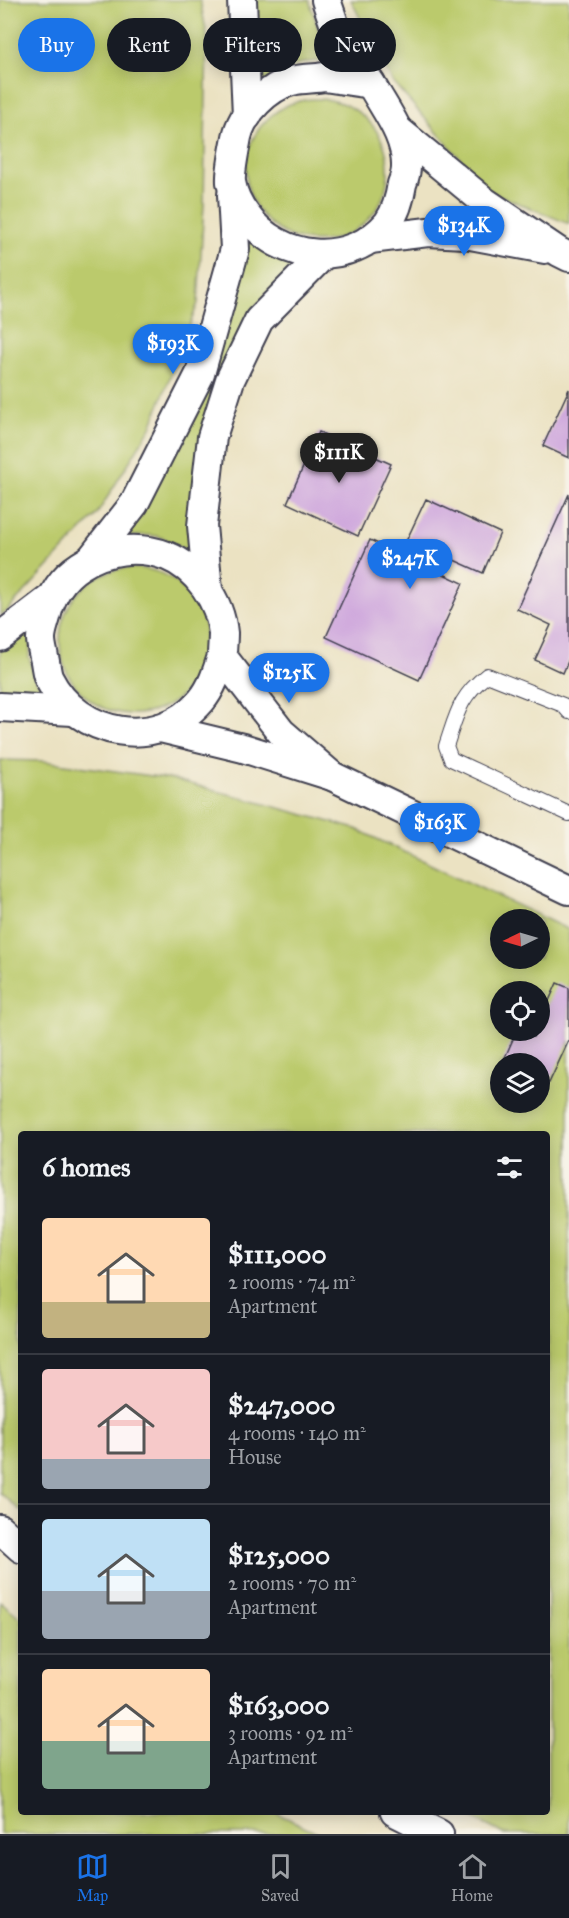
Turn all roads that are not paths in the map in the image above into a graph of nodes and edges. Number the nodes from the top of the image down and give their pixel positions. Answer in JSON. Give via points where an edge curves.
{"nodes":[{"id":1,"x":242,"y":0,"type":"edge"},
{"id":2,"x":326,"y":0,"type":"edge"},
{"id":3,"x":371,"y":84,"type":"junction"},
{"id":4,"x":247,"y":116,"type":"junction"},
{"id":5,"x":399,"y":131,"type":"junction"},
{"id":6,"x":231,"y":181,"type":"junction"},
{"id":7,"x":370,"y":239,"type":"junction"},
{"id":8,"x":324,"y":254,"type":"junction"},
{"id":9,"x":564,"y":254,"type":"edge"},
{"id":10,"x":91,"y":559,"type":"junction"},
{"id":11,"x":208,"y":590,"type":"junction"},
{"id":12,"x":50,"y":599,"type":"junction"},
{"id":13,"x":0,"y":637,"type":"edge"},
{"id":14,"x":222,"y":656,"type":"junction"},
{"id":15,"x":0,"y":707,"type":"edge"},
{"id":16,"x":73,"y":711,"type":"junction"},
{"id":17,"x":569,"y":712,"type":"edge"},
{"id":18,"x":160,"y":728,"type":"junction"},
{"id":19,"x":332,"y":776,"type":"junction"},
{"id":20,"x":569,"y":814,"type":"edge"},
{"id":21,"x":569,"y":890,"type":"edge"},
{"id":22,"x":0,"y":1529,"type":"edge"},
{"id":23,"x":18,"y":1545,"type":"edge"},
{"id":24,"x":401,"y":1815,"type":"edge"},
{"id":25,"x":439,"y":1834,"type":"edge"}],
"edges":[{"from":1,"to":4,"type":"street"},
{"from":2,"to":3,"type":"street","via":[[337,32]]},
{"from":3,"to":4,"type":"street","via":[[324,77],[291,81],[262,97]]},
{"from":3,"to":5,"type":"street"},
{"from":4,"to":6,"type":"street","via":[[240,123],[236,139]]},
{"from":5,"to":7,"type":"street","via":[[406,166],[399,201],[389,222]]},
{"from":5,"to":9,"type":"street","via":[[485,202]]},
{"from":6,"to":8,"type":"street","via":[[239,206],[254,227],[274,243],[298,252]]},
{"from":6,"to":10,"type":"street","via":[[235,249],[200,374],[135,504]]},
{"from":7,"to":8,"type":"street"},
{"from":7,"to":9,"type":"street","via":[[428,232],[465,234]]},
{"from":8,"to":11,"type":"street","via":[[259,320],[230,380],[212,437],[202,526]]},
{"from":10,"to":11,"type":"street","via":[[124,550],[167,556],[189,570]]},
{"from":10,"to":12,"type":"street","via":[[75,569]]},
{"from":11,"to":14,"type":"street","via":[[223,633]]},
{"from":12,"to":13,"type":"street"},
{"from":12,"to":16,"type":"street","via":[[41,639],[49,678]]},
{"from":14,"to":18,"type":"street","via":[[201,701],[182,718]]},
{"from":14,"to":19,"type":"street","via":[[281,732]]},
{"from":15,"to":16,"type":"street"},
{"from":16,"to":18,"type":"street","via":[[99,727],[129,733]]},
{"from":17,"to":20,"type":"lane","via":[[563,705],[487,675],[460,704],[446,746],[451,759]]},
{"from":18,"to":19,"type":"street","via":[[243,748]]},
{"from":19,"to":21,"type":"street"},
{"from":22,"to":23,"type":"street"},
{"from":24,"to":25,"type":"street"}]}
